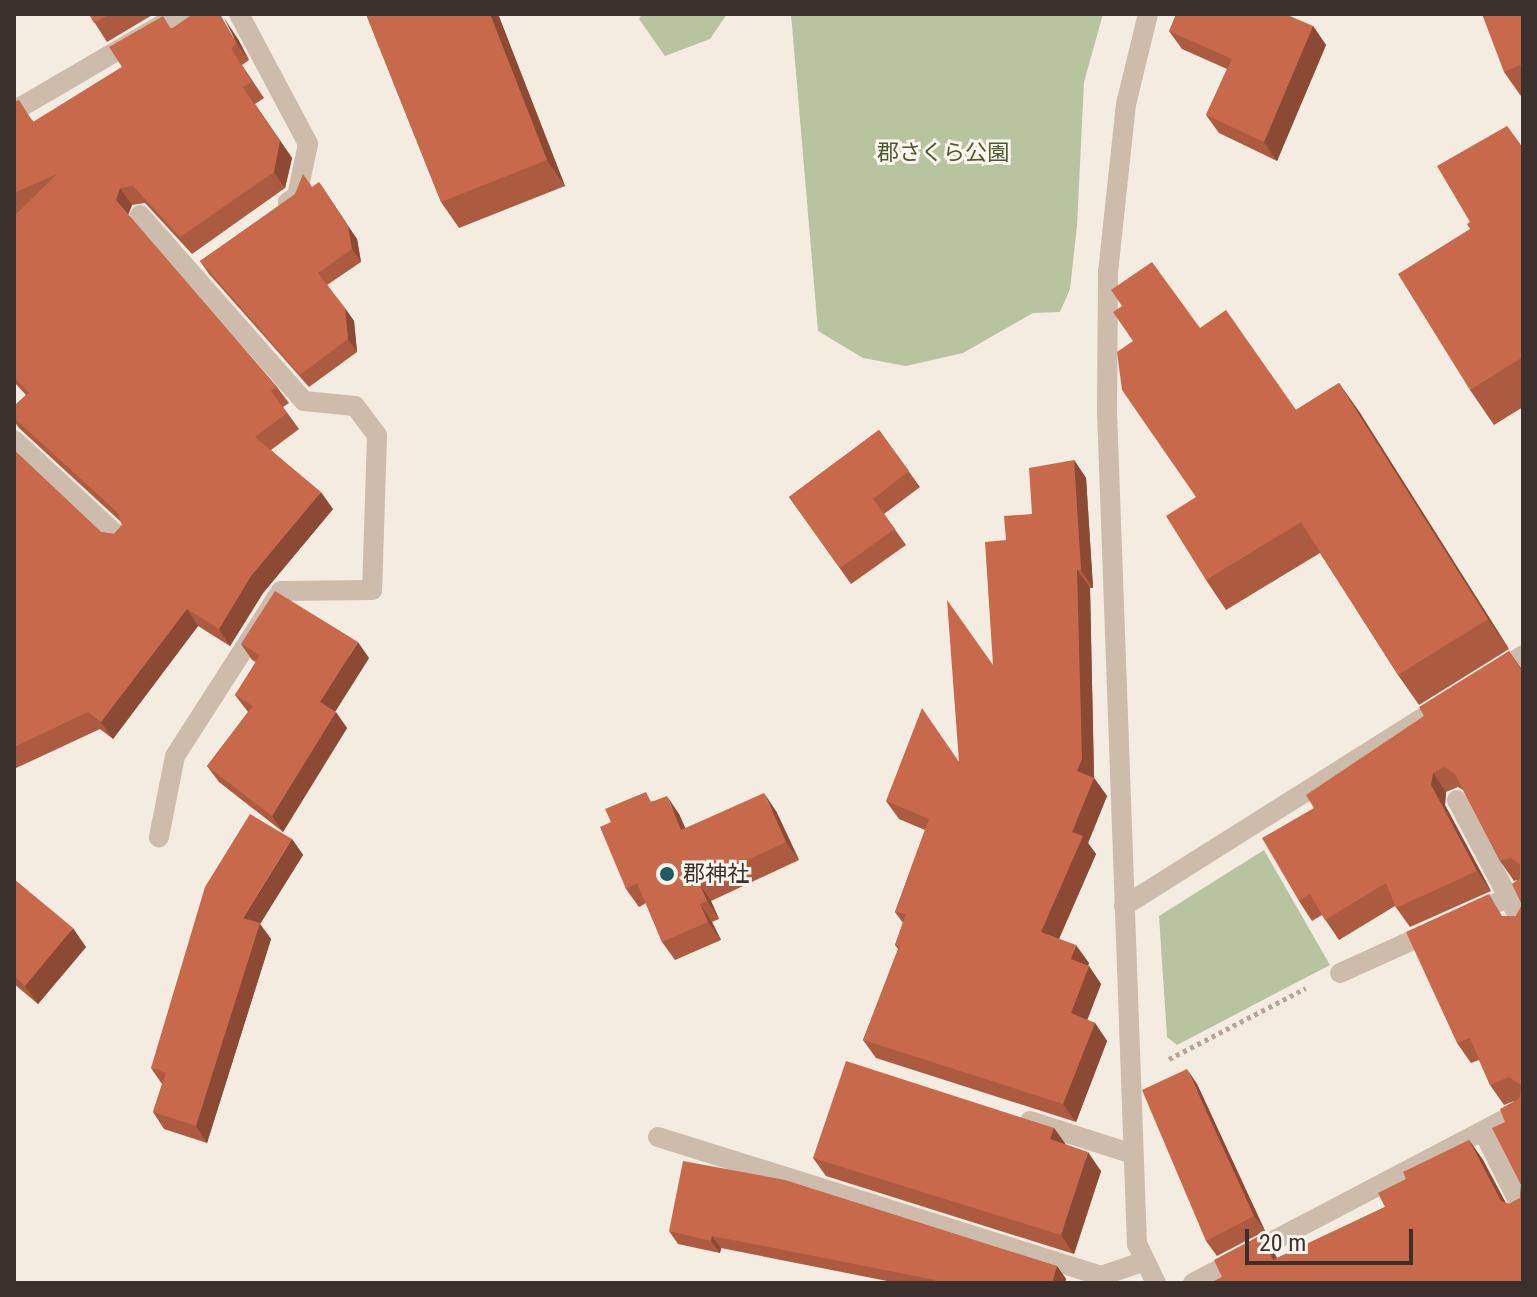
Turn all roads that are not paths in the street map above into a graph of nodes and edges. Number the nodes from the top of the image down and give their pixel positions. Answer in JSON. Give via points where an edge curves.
{"nodes":[{"id":1,"x":180,"y":14,"type":"edge"},
{"id":2,"x":239,"y":14,"type":"edge"},
{"id":3,"x":1148,"y":14,"type":"edge"},
{"id":4,"x":14,"y":111,"type":"edge"},
{"id":5,"x":273,"y":213,"type":"edge"},
{"id":6,"x":140,"y":215,"type":"edge"},
{"id":7,"x":14,"y":440,"type":"edge"},
{"id":8,"x":121,"y":539,"type":"edge"},
{"id":9,"x":1523,"y":655,"type":"edge"},
{"id":10,"x":1457,"y":800,"type":"edge"},
{"id":11,"x":159,"y":837,"type":"dead end"},
{"id":12,"x":1516,"y":894,"type":"edge"},
{"id":13,"x":1124,"y":906,"type":"junction"},
{"id":14,"x":1523,"y":925,"type":"edge"},
{"id":15,"x":1340,"y":973,"type":"road end"},
{"id":16,"x":1523,"y":1110,"type":"edge"},
{"id":17,"x":1003,"y":1112,"type":"edge"},
{"id":18,"x":1483,"y":1131,"type":"junction"},
{"id":19,"x":658,"y":1137,"type":"dead end"},
{"id":20,"x":1133,"y":1154,"type":"junction"},
{"id":21,"x":1523,"y":1211,"type":"edge"},
{"id":22,"x":1145,"y":1261,"type":"junction"},
{"id":23,"x":1156,"y":1283,"type":"edge"},
{"id":24,"x":1193,"y":1283,"type":"edge"}],
"edges":[{"from":1,"to":4,"type":"street"},
{"from":2,"to":5,"type":"street","via":[[308,144],[297,196]]},
{"from":3,"to":13,"type":"street","via":[[1126,104],[1108,272],[1107,411]]},
{"from":6,"to":11,"type":"street","via":[[196,267],[304,401],[355,406],[377,435],[372,590],[281,591],[175,756]]},
{"from":7,"to":8,"type":"street"},
{"from":9,"to":13,"type":"street"},
{"from":10,"to":12,"type":"street"},
{"from":12,"to":14,"type":"street"},
{"from":12,"to":15,"type":"street"},
{"from":13,"to":20,"type":"street"},
{"from":16,"to":18,"type":"street"},
{"from":17,"to":20,"type":"street"},
{"from":18,"to":21,"type":"street"},
{"from":18,"to":24,"type":"street"},
{"from":19,"to":22,"type":"street","via":[[1101,1276]]},
{"from":20,"to":22,"type":"street","via":[[1137,1244]]},
{"from":22,"to":23,"type":"street"}]}
